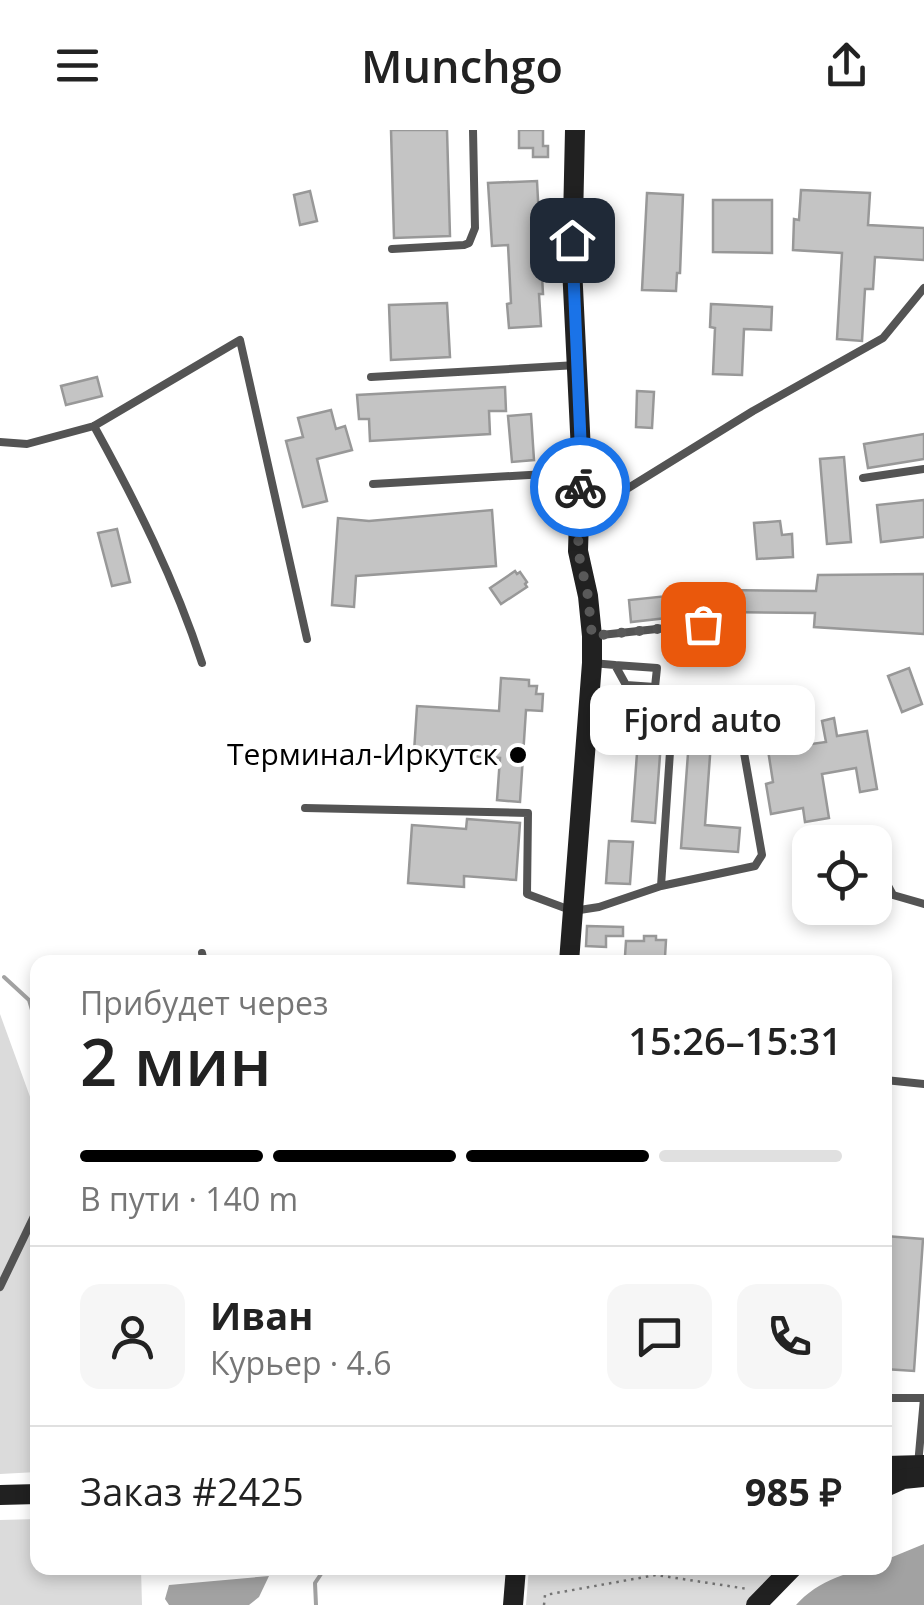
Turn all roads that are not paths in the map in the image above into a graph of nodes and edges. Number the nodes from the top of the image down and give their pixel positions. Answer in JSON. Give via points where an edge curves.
{"nodes":[{"id":1,"x":472,"y":130,"type":"edge"},
{"id":2,"x":575,"y":130,"type":"edge"},
{"id":3,"x":392,"y":250,"type":"dead end"},
{"id":4,"x":924,"y":288,"type":"edge"},
{"id":5,"x":577,"y":365,"type":"junction"},
{"id":6,"x":370,"y":377,"type":"dead end"},
{"id":7,"x":94,"y":426,"type":"junction"},
{"id":8,"x":0,"y":442,"type":"edge"},
{"id":9,"x":924,"y":469,"type":"edge"},
{"id":10,"x":580,"y":472,"type":"junction"},
{"id":11,"x":862,"y":478,"type":"dead end"},
{"id":12,"x":373,"y":484,"type":"dead end"},
{"id":13,"x":579,"y":519,"type":"junction"},
{"id":14,"x":703,"y":624,"type":"dead end"},
{"id":15,"x":592,"y":636,"type":"junction"},
{"id":16,"x":307,"y":639,"type":"dead end"},
{"id":17,"x":592,"y":662,"type":"junction"},
{"id":18,"x":202,"y":663,"type":"dead end"},
{"id":19,"x":615,"y":665,"type":"junction"},
{"id":20,"x":588,"y":711,"type":"junction"},
{"id":21,"x":585,"y":742,"type":"junction"},
{"id":22,"x":305,"y":808,"type":"dead end"},
{"id":23,"x":661,"y":886,"type":"junction"},
{"id":24,"x":892,"y":893,"type":"edge"},
{"id":25,"x":924,"y":904,"type":"edge"},
{"id":26,"x":573,"y":911,"type":"junction"},
{"id":27,"x":570,"y":955,"type":"edge"},
{"id":28,"x":892,"y":1081,"type":"edge"},
{"id":29,"x":924,"y":1084,"type":"edge"},
{"id":30,"x":30,"y":1225,"type":"edge"},
{"id":31,"x":0,"y":1287,"type":"edge"},
{"id":32,"x":892,"y":1398,"type":"edge"},
{"id":33,"x":924,"y":1398,"type":"edge"},
{"id":34,"x":892,"y":1467,"type":"edge"},
{"id":35,"x":922,"y":1471,"type":"edge"},
{"id":36,"x":892,"y":1484,"type":"edge"},
{"id":37,"x":30,"y":1494,"type":"edge"},
{"id":38,"x":0,"y":1495,"type":"edge"},
{"id":39,"x":515,"y":1575,"type":"edge"},
{"id":40,"x":783,"y":1575,"type":"edge"},
{"id":41,"x":753,"y":1597,"type":"edge"},
{"id":42,"x":512,"y":1605,"type":"edge"}],
"edges":[{"from":1,"to":3,"type":"lane","via":[[475,228],[469,243]]},
{"from":2,"to":5,"type":"street"},
{"from":4,"to":13,"type":"lane","via":[[883,338]]},
{"from":5,"to":6,"type":"lane"},
{"from":5,"to":10,"type":"street"},
{"from":7,"to":8,"type":"lane","via":[[27,444]]},
{"from":7,"to":16,"type":"lane","via":[[240,340]]},
{"from":7,"to":18,"type":"lane","via":[[133,497]]},
{"from":9,"to":11,"type":"lane"},
{"from":10,"to":12,"type":"lane"},
{"from":10,"to":13,"type":"street"},
{"from":13,"to":15,"type":"street"},
{"from":14,"to":15,"type":"lane"},
{"from":15,"to":17,"type":"street"},
{"from":17,"to":19,"type":"lane"},
{"from":17,"to":20,"type":"street"},
{"from":19,"to":19,"type":"lane","via":[[626,684],[656,686],[656,668]]},
{"from":20,"to":21,"type":"street"},
{"from":20,"to":21,"type":"lane","via":[[629,714],[628,735],[613,744]]},
{"from":21,"to":26,"type":"street"},
{"from":22,"to":26,"type":"lane","via":[[528,813],[528,894]]},
{"from":23,"to":23,"type":"lane","via":[[756,866],[762,855],[743,747],[724,724],[672,722]]},
{"from":23,"to":26,"type":"lane"},
{"from":24,"to":25,"type":"lane"},
{"from":26,"to":27,"type":"street"},
{"from":28,"to":29,"type":"lane"},
{"from":30,"to":31,"type":"lane"},
{"from":32,"to":33,"type":"lane"},
{"from":33,"to":35,"type":"lane"},
{"from":34,"to":35,"type":"street"},
{"from":35,"to":36,"type":"street"},
{"from":37,"to":38,"type":"street"},
{"from":39,"to":42,"type":"street"},
{"from":40,"to":41,"type":"street"}]}
